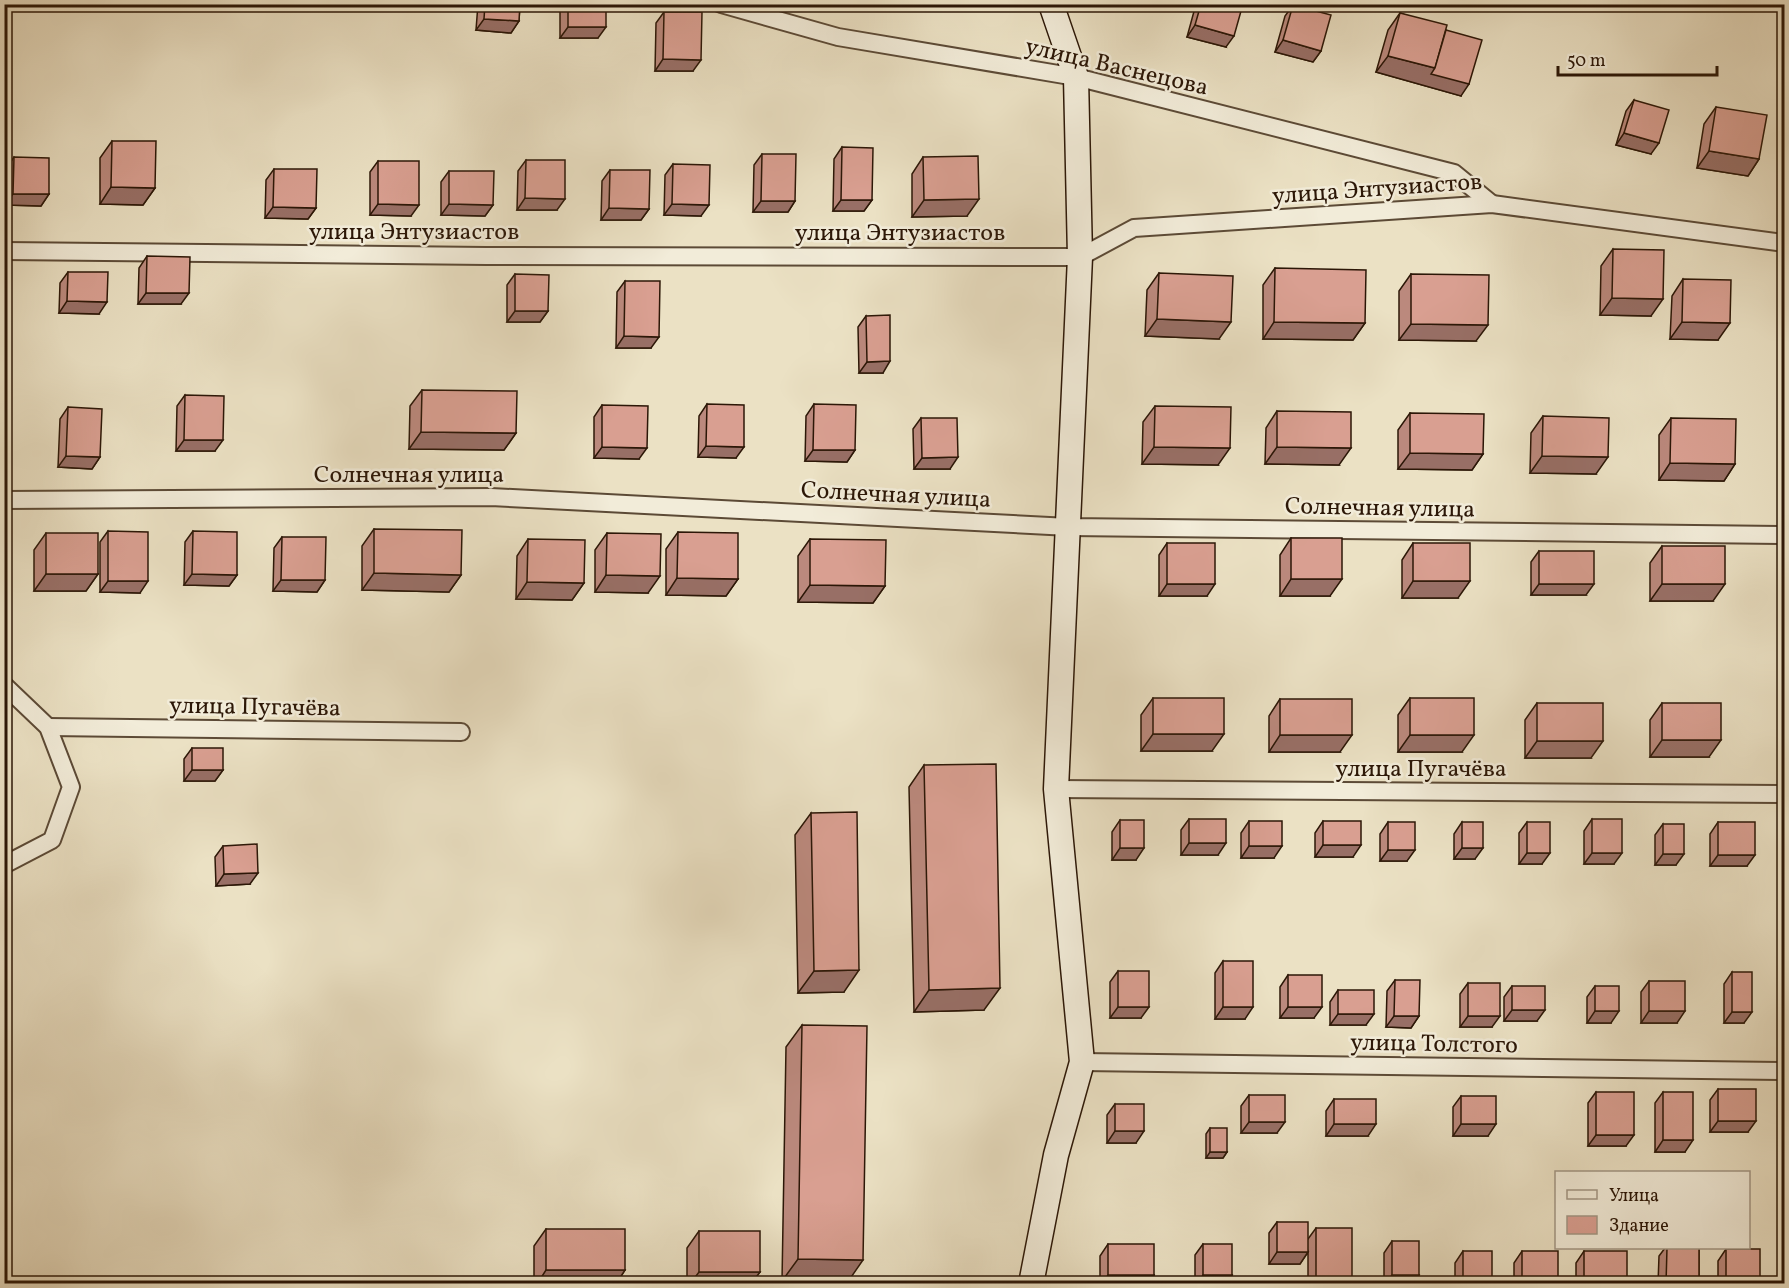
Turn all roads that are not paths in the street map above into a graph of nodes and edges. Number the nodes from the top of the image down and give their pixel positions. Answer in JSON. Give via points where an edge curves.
{"nodes":[{"id":1,"x":721,"y":4,"type":"edge"},
{"id":2,"x":1051,"y":4,"type":"edge"},
{"id":3,"x":1076,"y":77,"type":"junction"},
{"id":4,"x":1492,"y":204,"type":"junction"},
{"id":5,"x":1785,"y":243,"type":"edge"},
{"id":6,"x":4,"y":251,"type":"edge"},
{"id":7,"x":1080,"y":257,"type":"junction"},
{"id":8,"x":4,"y":500,"type":"edge"},
{"id":9,"x":1069,"y":527,"type":"junction"},
{"id":10,"x":1785,"y":535,"type":"edge"},
{"id":11,"x":4,"y":686,"type":"edge"},
{"id":12,"x":48,"y":727,"type":"junction"},
{"id":13,"x":462,"y":732,"type":"dead end"},
{"id":14,"x":1056,"y":789,"type":"junction"},
{"id":15,"x":1785,"y":794,"type":"edge"},
{"id":16,"x":4,"y":865,"type":"edge"},
{"id":17,"x":1082,"y":1062,"type":"junction"},
{"id":18,"x":1785,"y":1071,"type":"edge"},
{"id":19,"x":1031,"y":1284,"type":"edge"}],
"edges":[{"from":1,"to":3,"type":"street","name":"улица Васнецова","via":[[838,37]]},
{"from":2,"to":3,"type":"street"},
{"from":3,"to":4,"type":"street","name":"улица Васнецова","via":[[1454,173]]},
{"from":3,"to":7,"type":"street"},
{"from":4,"to":5,"type":"street","name":"улица Энтузиастов"},
{"from":4,"to":7,"type":"street","name":"улица Энтузиастов","via":[[1134,228]]},
{"from":6,"to":7,"type":"street","name":"улица Энтузиастов"},
{"from":7,"to":9,"type":"street"},
{"from":8,"to":9,"type":"street","name":"Солнечная улица","via":[[491,497]]},
{"from":9,"to":10,"type":"street","name":"Солнечная улица"},
{"from":9,"to":14,"type":"street"},
{"from":11,"to":12,"type":"street"},
{"from":12,"to":13,"type":"street","name":"улица Пугачёва"},
{"from":12,"to":16,"type":"street","via":[[72,787],[52,840]]},
{"from":14,"to":15,"type":"street","name":"улица Пугачёва"},
{"from":14,"to":17,"type":"street"},
{"from":17,"to":18,"type":"street","name":"улица Толстого"},
{"from":17,"to":19,"type":"street","via":[[1056,1155]]}]}
